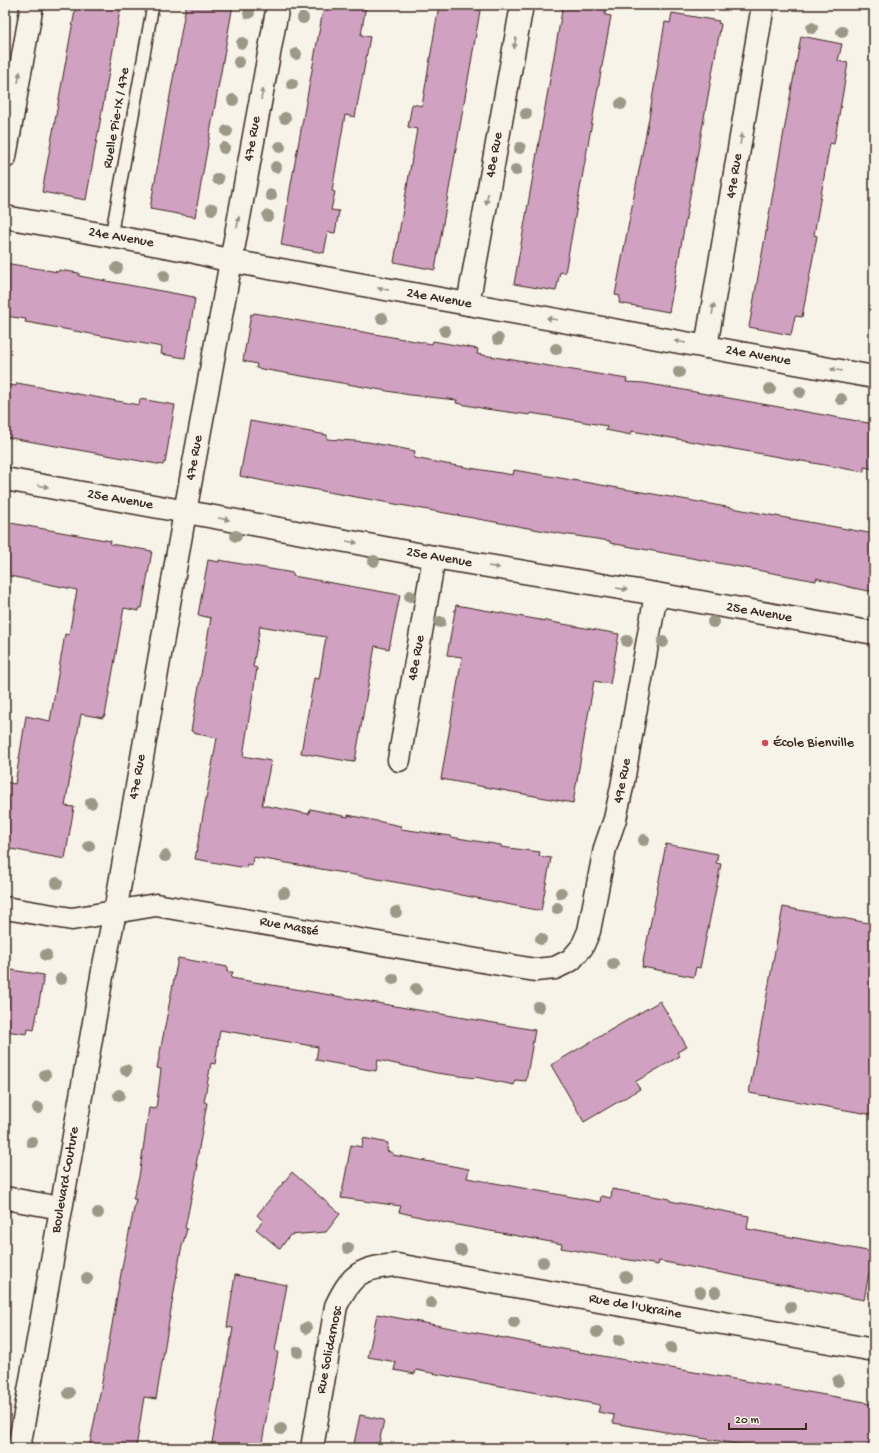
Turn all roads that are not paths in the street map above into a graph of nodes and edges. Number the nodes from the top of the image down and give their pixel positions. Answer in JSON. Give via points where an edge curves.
{"nodes":[{"id":1,"x":32,"y":5,"type":"edge"},
{"id":2,"x":153,"y":5,"type":"edge"},
{"id":3,"x":278,"y":5,"type":"edge"},
{"id":4,"x":522,"y":5,"type":"edge"},
{"id":5,"x":763,"y":5,"type":"edge"},
{"id":6,"x":5,"y":157,"type":"edge"},
{"id":7,"x":5,"y":217,"type":"edge"},
{"id":8,"x":111,"y":236,"type":"junction"},
{"id":9,"x":231,"y":261,"type":"junction"},
{"id":10,"x":468,"y":304,"type":"junction"},
{"id":11,"x":706,"y":347,"type":"junction"},
{"id":12,"x":874,"y":377,"type":"edge"},
{"id":13,"x":5,"y":480,"type":"edge"},
{"id":14,"x":185,"y":512,"type":"junction"},
{"id":15,"x":434,"y":557,"type":"junction"},
{"id":16,"x":656,"y":594,"type":"junction"},
{"id":17,"x":874,"y":633,"type":"edge"},
{"id":18,"x":399,"y":760,"type":"dead end"},
{"id":19,"x":5,"y":908,"type":"edge"},
{"id":20,"x":115,"y":912,"type":"junction"},
{"id":21,"x":571,"y":960,"type":"joint"},
{"id":22,"x":5,"y":1198,"type":"edge"},
{"id":23,"x":61,"y":1208,"type":"junction"},
{"id":24,"x":397,"y":1265,"type":"joint"},
{"id":25,"x":874,"y":1350,"type":"edge"},
{"id":26,"x":19,"y":1448,"type":"edge"},
{"id":27,"x":312,"y":1448,"type":"edge"}],
"edges":[{"from":6,"to":1,"type":"street","one_way":true},
{"from":2,"to":8,"type":"lane","name":"Ruelle Pie-IX / 47e"},
{"from":9,"to":3,"type":"street","name":"47e Rue","one_way":true},
{"from":4,"to":10,"type":"street","name":"48e Rue","one_way":true},
{"from":11,"to":5,"type":"street","name":"49e Rue","one_way":true},
{"from":7,"to":8,"type":"street","name":"24e Avenue"},
{"from":8,"to":9,"type":"street","name":"24e Avenue"},
{"from":10,"to":9,"type":"street","name":"24e Avenue","one_way":true},
{"from":9,"to":14,"type":"street","name":"47e Rue"},
{"from":11,"to":10,"type":"street","name":"24e Avenue","one_way":true},
{"from":12,"to":11,"type":"street","name":"24e Avenue","one_way":true},
{"from":13,"to":14,"type":"street","name":"25e Avenue","one_way":true},
{"from":14,"to":15,"type":"street","name":"25e Avenue","one_way":true},
{"from":14,"to":20,"type":"street","name":"47e Rue"},
{"from":15,"to":16,"type":"street","name":"25e Avenue","one_way":true},
{"from":15,"to":18,"type":"street","name":"48e Rue"},
{"from":16,"to":17,"type":"street","name":"25e Avenue"},
{"from":16,"to":21,"type":"street","name":"49e Rue","via":[[622,787],[605,848],[589,931],[582,947]]},
{"from":19,"to":20,"type":"street","name":"Rue Massé","via":[[72,919]]},
{"from":20,"to":21,"type":"street","name":"Rue Massé","via":[[156,905],[535,970],[555,968]]},
{"from":20,"to":23,"type":"street","name":"Boulevard Couture"},
{"from":22,"to":23,"type":"street"},
{"from":23,"to":26,"type":"street","name":"Boulevard Couture"},
{"from":24,"to":25,"type":"street","name":"Rue de l'Ukraine"},
{"from":24,"to":27,"type":"street","name":"Rue Solidarnosc","via":[[376,1267],[358,1274],[345,1288],[336,1306]]}]}
